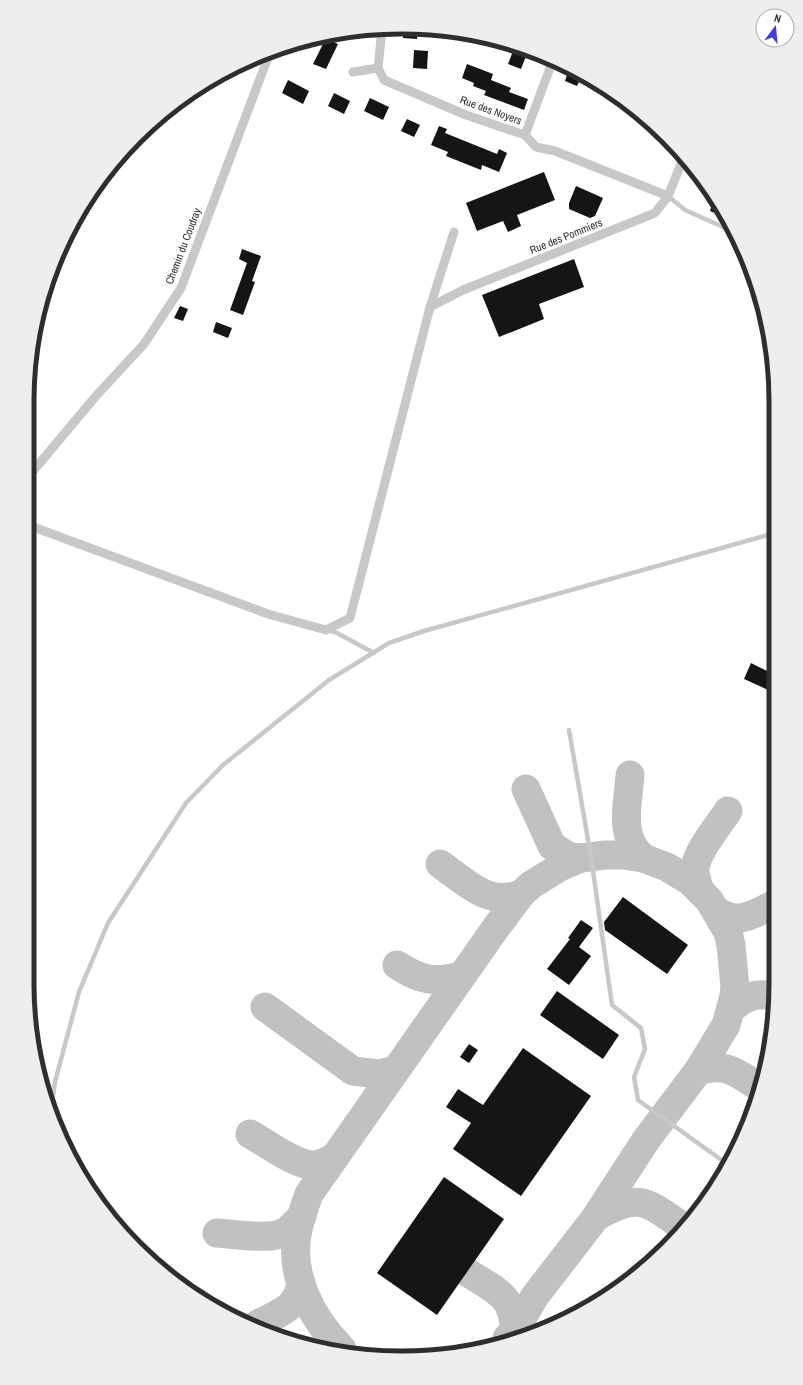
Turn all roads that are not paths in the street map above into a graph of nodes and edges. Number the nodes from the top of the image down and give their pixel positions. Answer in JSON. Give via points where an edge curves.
{"nodes":[{"id":1,"x":381,"y":35,"type":"edge"},
{"id":2,"x":267,"y":60,"type":"edge"},
{"id":3,"x":551,"y":66,"type":"edge"},
{"id":4,"x":378,"y":68,"type":"junction"},
{"id":5,"x":353,"y":72,"type":"dead end"},
{"id":6,"x":525,"y":135,"type":"junction"},
{"id":7,"x":681,"y":163,"type":"edge"},
{"id":8,"x":668,"y":196,"type":"junction"},
{"id":9,"x":725,"y":228,"type":"edge"},
{"id":10,"x":454,"y":232,"type":"dead end"},
{"id":11,"x":430,"y":307,"type":"junction"},
{"id":12,"x":34,"y":470,"type":"edge"},
{"id":13,"x":34,"y":527,"type":"edge"},
{"id":14,"x":769,"y":535,"type":"edge"},
{"id":15,"x":326,"y":630,"type":"junction"},
{"id":16,"x":374,"y":653,"type":"junction"},
{"id":17,"x":569,"y":730,"type":"dead end"},
{"id":18,"x":53,"y":1098,"type":"edge"},
{"id":19,"x":723,"y":1161,"type":"edge"}],
"edges":[{"from":1,"to":4,"type":"street"},
{"from":2,"to":12,"type":"street","name":"Chemin du Coudray","via":[[181,288],[144,344]]},
{"from":3,"to":6,"type":"street"},
{"from":4,"to":5,"type":"street"},
{"from":4,"to":6,"type":"street","name":"Rue des Noyers","via":[[384,80],[466,115]]},
{"from":6,"to":8,"type":"street","name":"Rue des Noyers","via":[[536,147],[562,153]]},
{"from":7,"to":8,"type":"street","name":"Rue des Pommiers"},
{"from":8,"to":9,"type":"lane","via":[[685,210]]},
{"from":8,"to":11,"type":"street","name":"Rue des Pommiers","via":[[655,213],[463,290]]},
{"from":10,"to":11,"type":"street"},
{"from":11,"to":15,"type":"street","via":[[350,618]]},
{"from":13,"to":15,"type":"street","via":[[268,614]]},
{"from":14,"to":16,"type":"lane","via":[[424,632],[389,643]]},
{"from":15,"to":16,"type":"lane","via":[[337,633]]},
{"from":16,"to":18,"type":"lane","via":[[329,680],[222,765],[186,803],[108,923],[79,992]]},
{"from":17,"to":19,"type":"lane","via":[[591,857],[612,1005],[641,1028],[645,1049],[634,1077],[638,1100]]}]}
